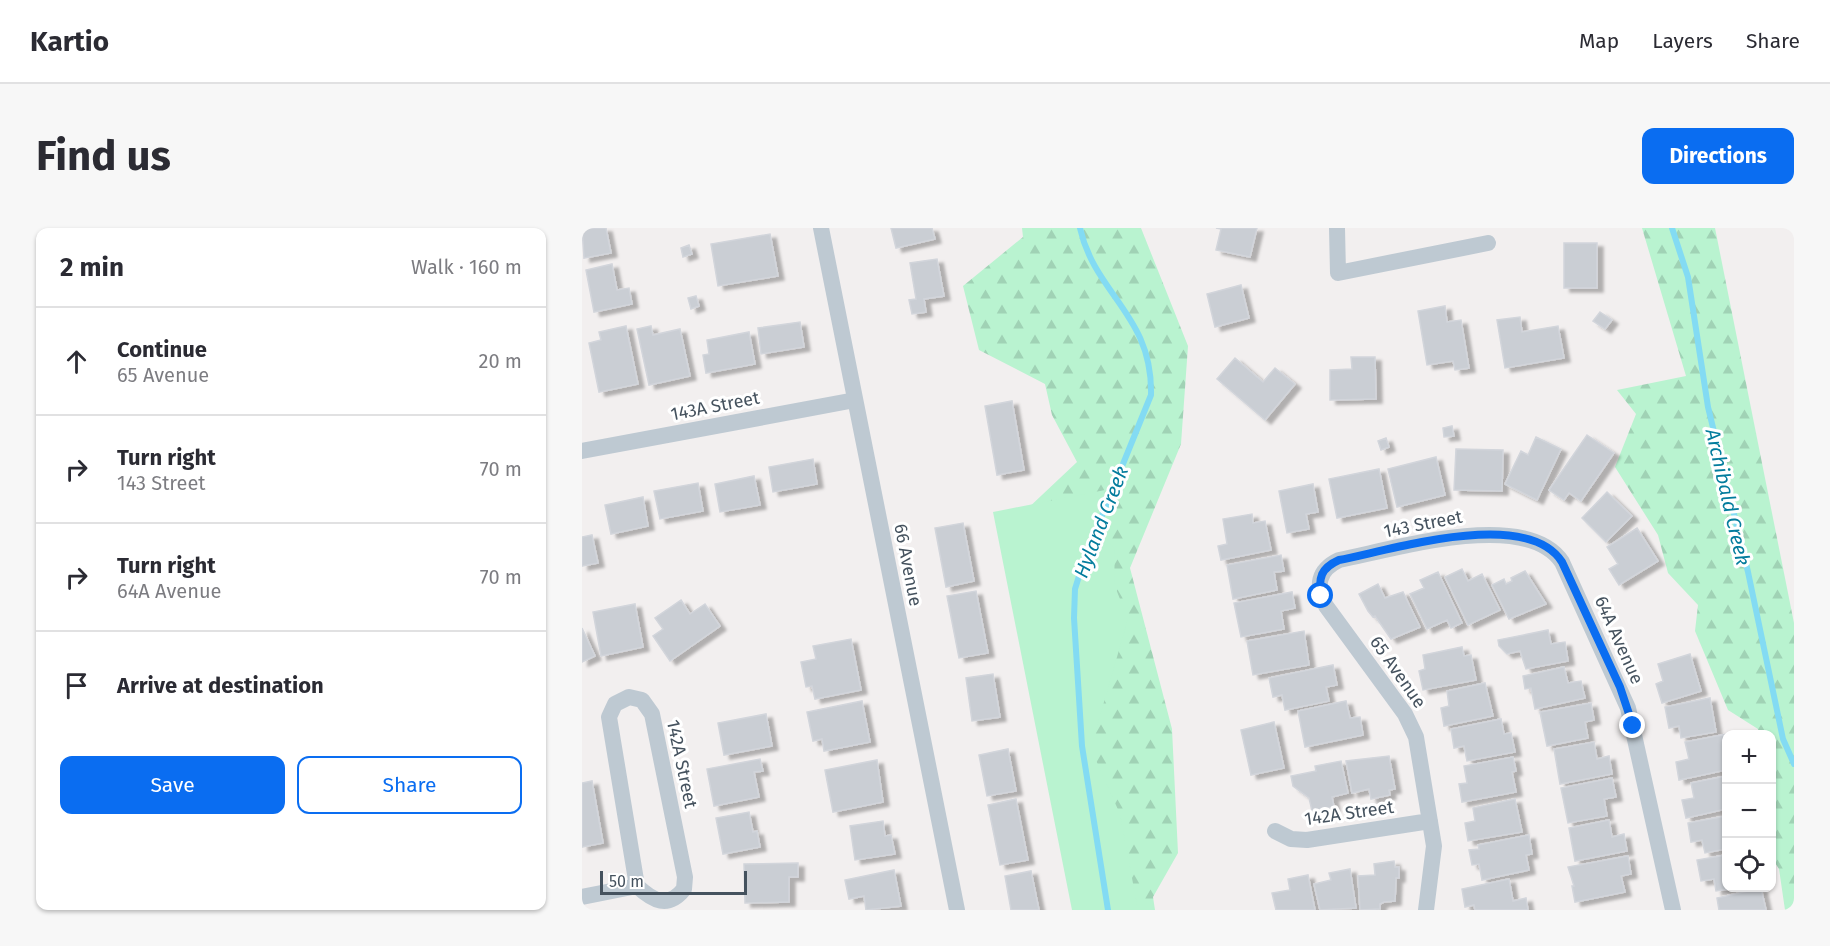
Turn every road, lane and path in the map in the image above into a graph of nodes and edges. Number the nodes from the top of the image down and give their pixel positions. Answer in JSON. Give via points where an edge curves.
{"nodes":[{"id":1,"x":821,"y":228,"type":"edge"},
{"id":2,"x":1337,"y":228,"type":"edge"},
{"id":3,"x":1488,"y":243,"type":"dead end"},
{"id":4,"x":855,"y":400,"type":"junction"},
{"id":5,"x":582,"y":451,"type":"edge"},
{"id":6,"x":1536,"y":542,"type":"joint"},
{"id":7,"x":1322,"y":573,"type":"joint"},
{"id":8,"x":1430,"y":821,"type":"junction"},
{"id":9,"x":1275,"y":831,"type":"dead end"},
{"id":10,"x":637,"y":886,"type":"junction"},
{"id":11,"x":582,"y":897,"type":"edge"},
{"id":12,"x":957,"y":910,"type":"edge"},
{"id":13,"x":1426,"y":910,"type":"edge"},
{"id":14,"x":1673,"y":910,"type":"edge"}],
"edges":[{"from":1,"to":4,"type":"street","name":"66 Avenue"},
{"from":2,"to":3,"type":"street","via":[[1338,273]]},
{"from":4,"to":5,"type":"street","name":"143A Street"},
{"from":4,"to":12,"type":"street","name":"66 Avenue"},
{"from":6,"to":7,"type":"street","name":"143 Street","via":[[1498,533],[1471,534],[1339,560]]},
{"from":6,"to":14,"type":"street","name":"64A Avenue","via":[[1550,548],[1562,562],[1628,708]]},
{"from":7,"to":8,"type":"street","name":"65 Avenue","via":[[1319,586],[1326,606],[1412,726]]},
{"from":8,"to":9,"type":"street","name":"142A Street","via":[[1307,840],[1291,839]]},
{"from":8,"to":13,"type":"street","name":"65 Avenue","via":[[1433,857]]},
{"from":10,"to":10,"type":"street","name":"142A Street","via":[[648,897],[669,901],[684,889],[685,877],[652,714],[642,700],[629,697],[615,704],[609,717]]},
{"from":10,"to":11,"type":"street"}]}
